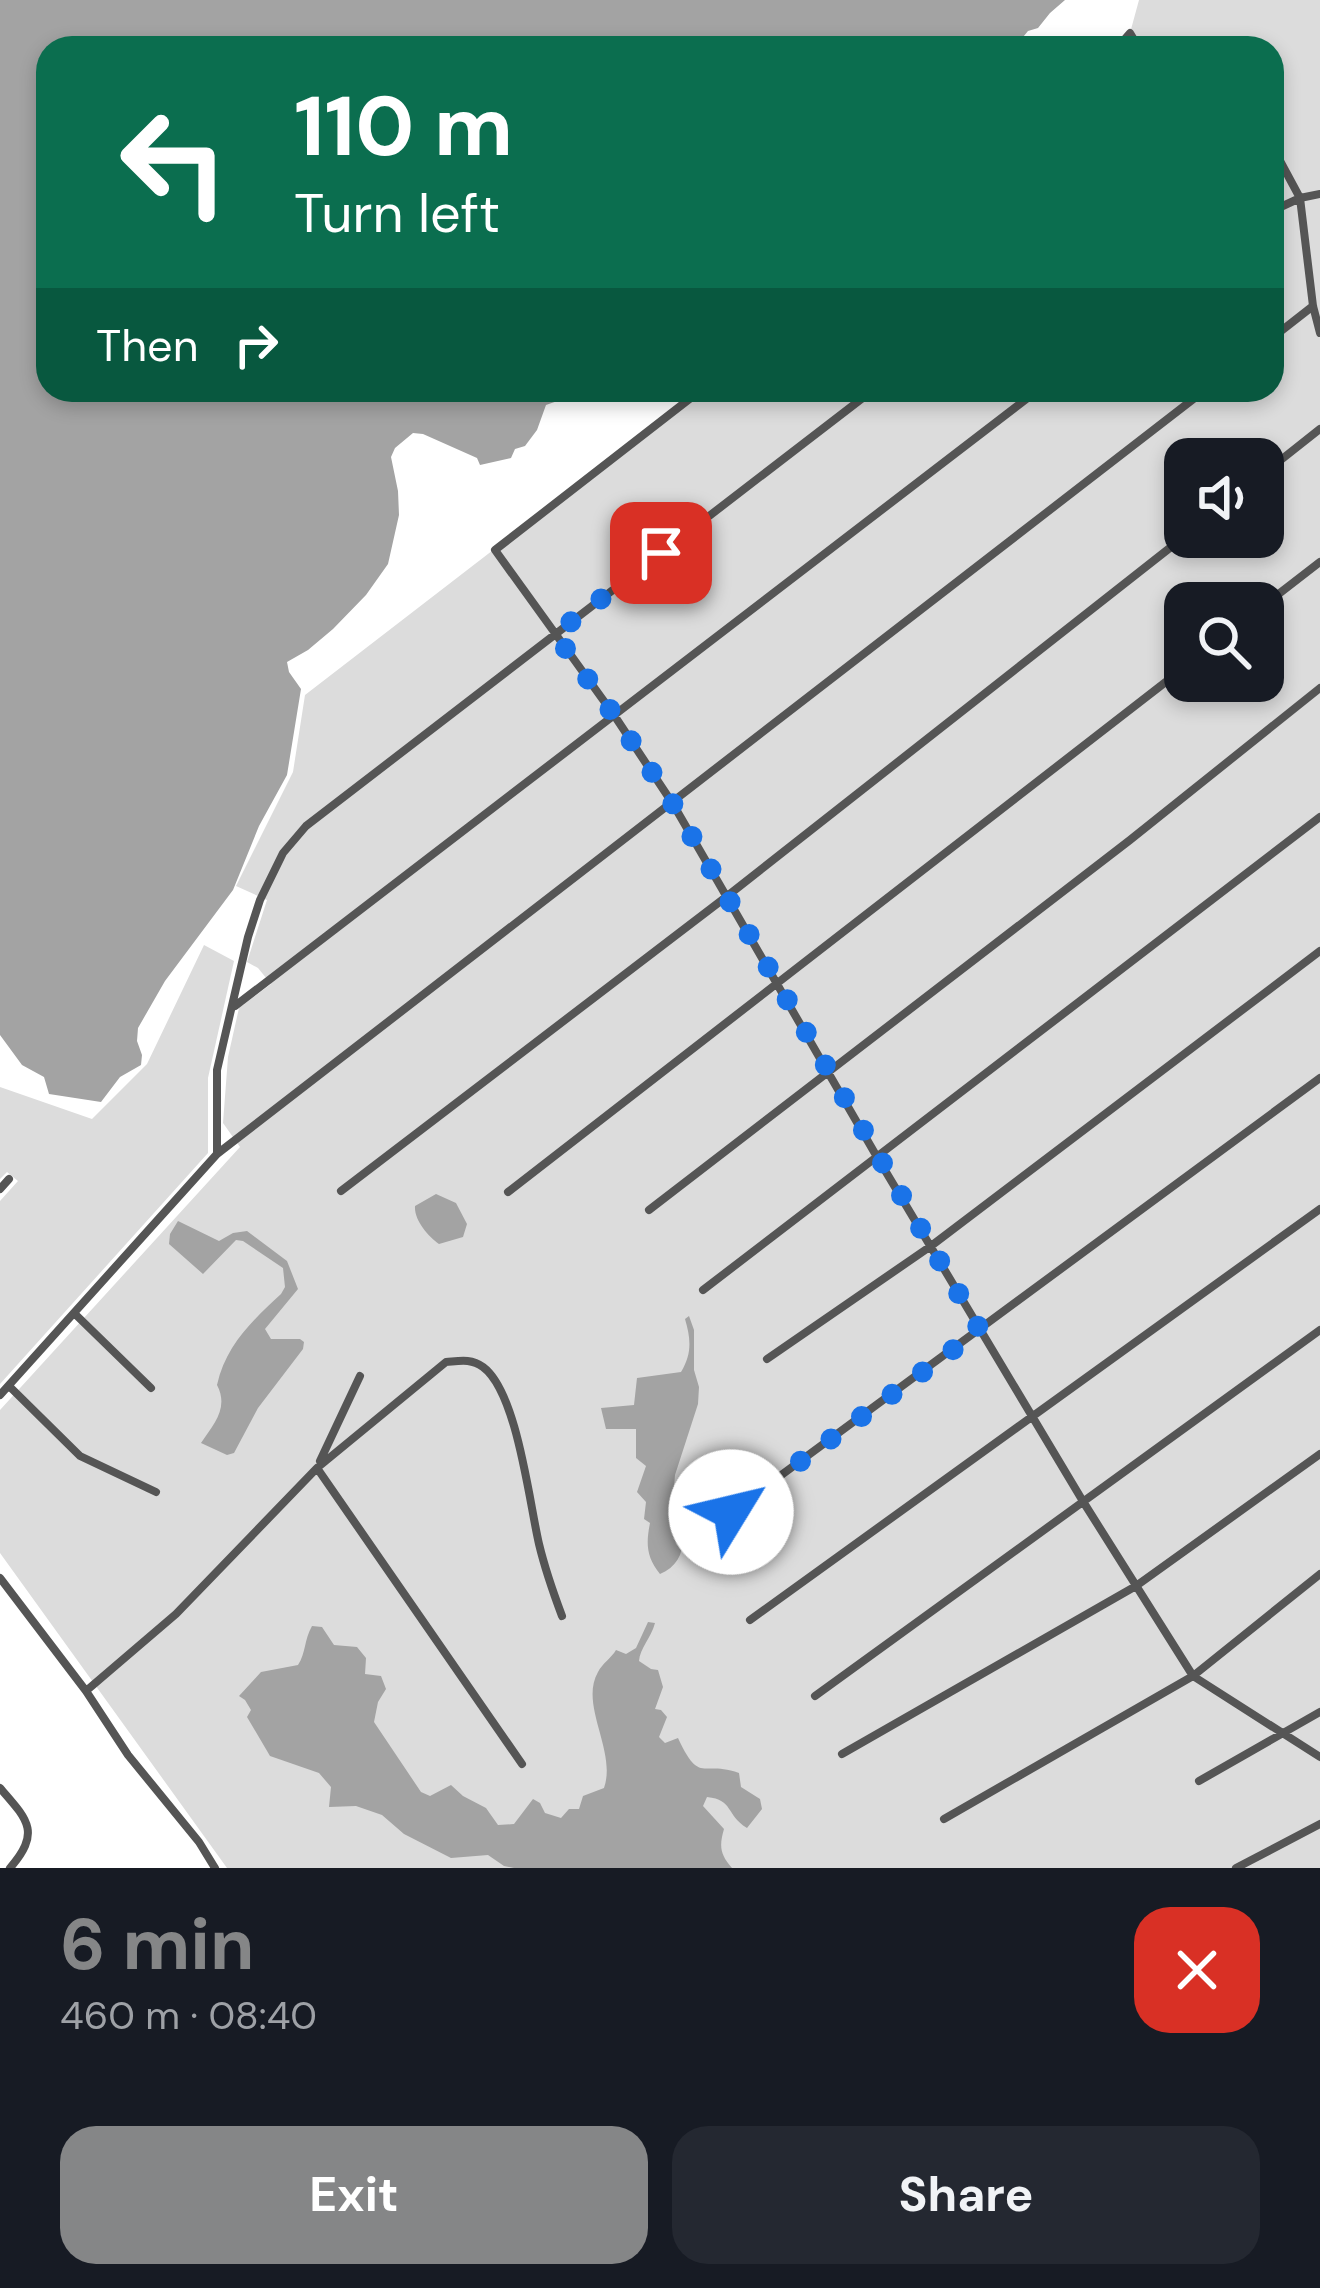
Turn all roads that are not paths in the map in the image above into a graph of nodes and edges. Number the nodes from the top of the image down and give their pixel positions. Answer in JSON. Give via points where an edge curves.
{"nodes":[{"id":1,"x":1284,"y":168,"type":"edge"},
{"id":2,"x":1320,"y":194,"type":"edge"},
{"id":3,"x":1300,"y":198,"type":"junction"},
{"id":4,"x":1284,"y":205,"type":"edge"},
{"id":5,"x":1313,"y":306,"type":"junction"},
{"id":6,"x":1284,"y":329,"type":"edge"},
{"id":7,"x":1320,"y":333,"type":"edge"},
{"id":8,"x":686,"y":402,"type":"edge"},
{"id":9,"x":857,"y":402,"type":"edge"},
{"id":10,"x":1022,"y":402,"type":"edge"},
{"id":11,"x":1190,"y":402,"type":"edge"},
{"id":12,"x":1320,"y":429,"type":"edge"},
{"id":13,"x":1284,"y":457,"type":"edge"},
{"id":14,"x":1164,"y":553,"type":"edge"},
{"id":15,"x":1320,"y":562,"type":"edge"},
{"id":16,"x":1284,"y":590,"type":"edge"},
{"id":17,"x":555,"y":634,"type":"junction"},
{"id":18,"x":1164,"y":683,"type":"edge"},
{"id":19,"x":1320,"y":688,"type":"edge"},
{"id":20,"x":614,"y":715,"type":"junction"},
{"id":21,"x":673,"y":804,"type":"junction"},
{"id":22,"x":1320,"y":817,"type":"edge"},
{"id":23,"x":726,"y":897,"type":"junction"},
{"id":24,"x":1320,"y":951,"type":"edge"},
{"id":25,"x":777,"y":985,"type":"junction"},
{"id":26,"x":233,"y":1006,"type":"junction"},
{"id":27,"x":828,"y":1073,"type":"junction"},
{"id":28,"x":1320,"y":1078,"type":"edge"},
{"id":29,"x":217,"y":1154,"type":"junction"},
{"id":30,"x":877,"y":1157,"type":"junction"},
{"id":31,"x":9,"y":1179,"type":"dead end"},
{"id":32,"x":0,"y":1189,"type":"edge"},
{"id":33,"x":341,"y":1191,"type":"dead end"},
{"id":34,"x":508,"y":1192,"type":"dead end"},
{"id":35,"x":1320,"y":1208,"type":"edge"},
{"id":36,"x":650,"y":1210,"type":"dead end"},
{"id":37,"x":931,"y":1246,"type":"junction"},
{"id":38,"x":703,"y":1290,"type":"dead end"},
{"id":39,"x":74,"y":1313,"type":"junction"},
{"id":40,"x":980,"y":1330,"type":"junction"},
{"id":41,"x":1320,"y":1330,"type":"edge"},
{"id":42,"x":766,"y":1359,"type":"dead end"},
{"id":43,"x":360,"y":1376,"type":"dead end"},
{"id":44,"x":9,"y":1386,"type":"junction"},
{"id":45,"x":151,"y":1388,"type":"dead end"},
{"id":46,"x":0,"y":1395,"type":"edge"},
{"id":47,"x":1031,"y":1416,"type":"junction"},
{"id":48,"x":1320,"y":1454,"type":"edge"},
{"id":49,"x":317,"y":1468,"type":"junction"},
{"id":50,"x":156,"y":1492,"type":"dead end"},
{"id":51,"x":1084,"y":1503,"type":"junction"},
{"id":52,"x":731,"y":1512,"type":"dead end"},
{"id":53,"x":1320,"y":1574,"type":"edge"},
{"id":54,"x":0,"y":1578,"type":"edge"},
{"id":55,"x":1136,"y":1586,"type":"junction"},
{"id":56,"x":562,"y":1616,"type":"dead end"},
{"id":57,"x":750,"y":1620,"type":"dead end"},
{"id":58,"x":1193,"y":1676,"type":"junction"},
{"id":59,"x":86,"y":1691,"type":"junction"},
{"id":60,"x":815,"y":1696,"type":"dead end"},
{"id":61,"x":1320,"y":1712,"type":"edge"},
{"id":62,"x":1282,"y":1733,"type":"junction"},
{"id":63,"x":842,"y":1754,"type":"dead end"},
{"id":64,"x":1320,"y":1757,"type":"edge"},
{"id":65,"x":522,"y":1764,"type":"dead end"},
{"id":66,"x":1199,"y":1781,"type":"dead end"},
{"id":67,"x":0,"y":1788,"type":"edge"},
{"id":68,"x":944,"y":1820,"type":"dead end"},
{"id":69,"x":1320,"y":1824,"type":"edge"},
{"id":70,"x":10,"y":1868,"type":"edge"},
{"id":71,"x":215,"y":1868,"type":"edge"},
{"id":72,"x":1235,"y":1868,"type":"edge"}],
"edges":[{"from":1,"to":3,"type":"lane"},
{"from":2,"to":3,"type":"lane"},
{"from":3,"to":4,"type":"lane"},
{"from":3,"to":5,"type":"lane"},
{"from":5,"to":6,"type":"lane"},
{"from":5,"to":7,"type":"lane"},
{"from":8,"to":17,"type":"lane","via":[[495,550]]},
{"from":9,"to":17,"type":"lane"},
{"from":10,"to":20,"type":"lane"},
{"from":11,"to":21,"type":"lane"},
{"from":12,"to":13,"type":"lane"},
{"from":14,"to":23,"type":"lane"},
{"from":15,"to":16,"type":"lane"},
{"from":17,"to":20,"type":"lane"},
{"from":17,"to":26,"type":"lane","via":[[306,826],[260,900]]},
{"from":18,"to":25,"type":"lane"},
{"from":19,"to":27,"type":"lane"},
{"from":20,"to":21,"type":"lane"},
{"from":20,"to":26,"type":"lane"},
{"from":21,"to":23,"type":"lane"},
{"from":21,"to":29,"type":"lane"},
{"from":22,"to":30,"type":"lane"},
{"from":23,"to":25,"type":"lane"},
{"from":23,"to":33,"type":"lane"},
{"from":24,"to":37,"type":"lane"},
{"from":25,"to":27,"type":"lane"},
{"from":25,"to":34,"type":"lane"},
{"from":26,"to":29,"type":"lane","via":[[217,1070]]},
{"from":27,"to":30,"type":"lane"},
{"from":27,"to":36,"type":"lane"},
{"from":28,"to":40,"type":"lane"},
{"from":29,"to":39,"type":"lane"},
{"from":30,"to":37,"type":"lane"},
{"from":30,"to":38,"type":"lane"},
{"from":31,"to":32,"type":"lane"},
{"from":35,"to":47,"type":"lane"},
{"from":37,"to":40,"type":"lane"},
{"from":37,"to":42,"type":"lane"},
{"from":39,"to":44,"type":"lane"},
{"from":39,"to":45,"type":"lane"},
{"from":40,"to":47,"type":"lane"},
{"from":40,"to":52,"type":"lane"},
{"from":41,"to":51,"type":"lane"},
{"from":43,"to":49,"type":"lane"},
{"from":44,"to":46,"type":"lane"},
{"from":44,"to":50,"type":"lane","via":[[80,1456]]},
{"from":47,"to":51,"type":"lane"},
{"from":47,"to":57,"type":"lane"},
{"from":48,"to":55,"type":"lane"},
{"from":49,"to":56,"type":"lane","via":[[446,1363],[481,1365],[510,1412]]},
{"from":49,"to":59,"type":"lane","via":[[176,1614]]},
{"from":49,"to":65,"type":"lane"},
{"from":51,"to":55,"type":"lane"},
{"from":51,"to":60,"type":"lane"},
{"from":53,"to":58,"type":"lane"},
{"from":54,"to":59,"type":"lane"},
{"from":55,"to":58,"type":"lane"},
{"from":55,"to":63,"type":"lane"},
{"from":58,"to":62,"type":"lane"},
{"from":58,"to":68,"type":"lane"},
{"from":59,"to":71,"type":"lane"},
{"from":61,"to":62,"type":"lane"},
{"from":62,"to":64,"type":"lane"},
{"from":62,"to":66,"type":"lane"},
{"from":67,"to":70,"type":"lane","via":[[29,1831]]},
{"from":69,"to":72,"type":"lane"}]}
